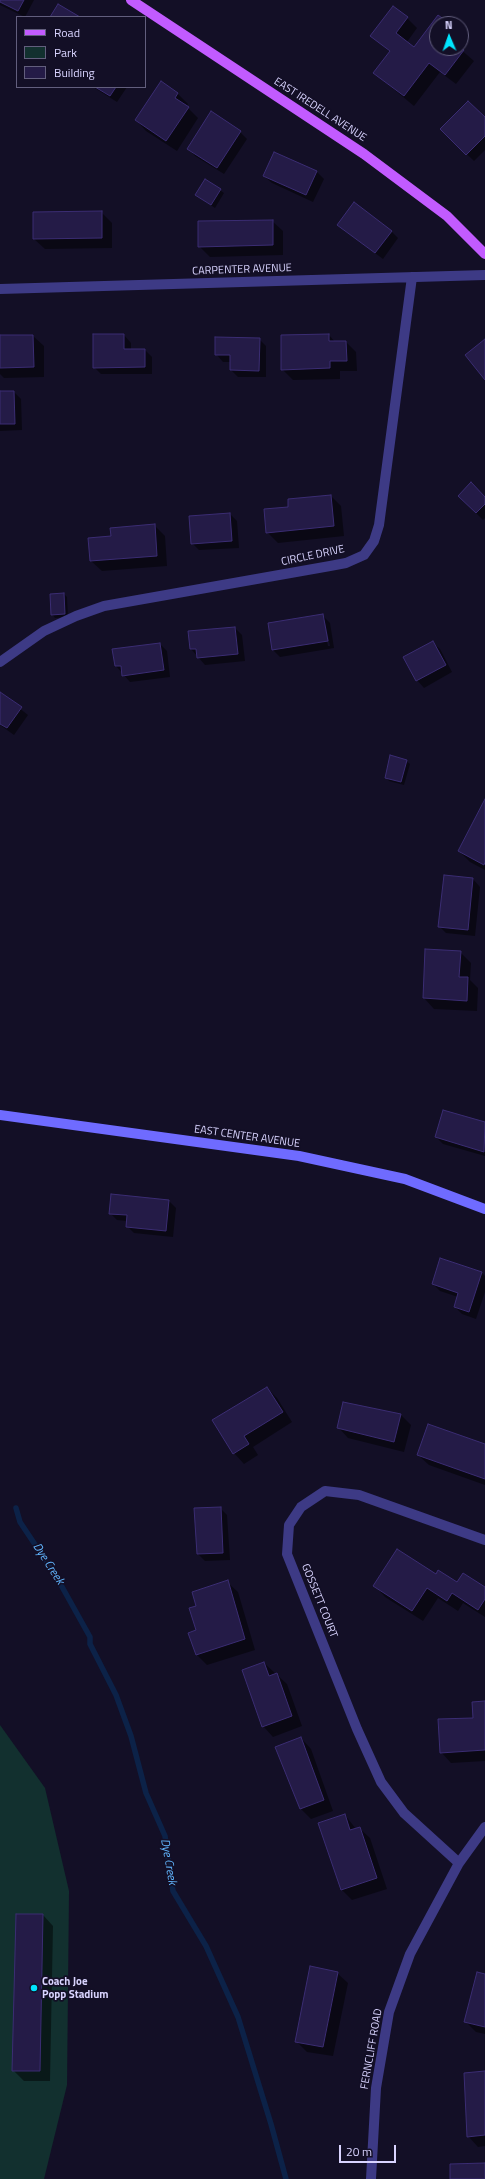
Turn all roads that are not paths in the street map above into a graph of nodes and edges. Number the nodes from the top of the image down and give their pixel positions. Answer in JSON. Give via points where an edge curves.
{"nodes":[{"id":1,"x":131,"y":0,"type":"edge"},
{"id":2,"x":485,"y":254,"type":"edge"},
{"id":3,"x":485,"y":275,"type":"edge"},
{"id":4,"x":412,"y":277,"type":"junction"},
{"id":5,"x":0,"y":289,"type":"edge"},
{"id":6,"x":0,"y":662,"type":"edge"},
{"id":7,"x":0,"y":1115,"type":"edge"},
{"id":8,"x":485,"y":1208,"type":"edge"},
{"id":9,"x":485,"y":1540,"type":"edge"},
{"id":10,"x":485,"y":1828,"type":"edge"},
{"id":11,"x":459,"y":1863,"type":"junction"},
{"id":12,"x":371,"y":2179,"type":"edge"}],
"edges":[{"from":1,"to":2,"type":"main road","name":"EAST IREDELL AVENUE","via":[[364,154],[447,216]]},
{"from":3,"to":4,"type":"street","name":"CARPENTER AVENUE"},
{"from":4,"to":5,"type":"street","name":"CARPENTER AVENUE"},
{"from":4,"to":6,"type":"street","name":"CIRCLE DRIVE","via":[[379,524],[374,541],[364,555],[346,563],[104,606],[44,631]]},
{"from":7,"to":8,"type":"street","name":"EAST CENTER AVENUE","via":[[299,1156],[405,1179]]},
{"from":9,"to":11,"type":"street","name":"GOSSETT COURT","via":[[359,1495],[325,1491],[301,1507],[289,1525],[287,1554],[357,1729],[382,1782],[404,1813]]},
{"from":10,"to":11,"type":"street","name":"FERNCLIFF ROAD"},
{"from":11,"to":12,"type":"street","name":"FERNCLIFF ROAD","via":[[410,1954],[389,2012],[376,2088]]}]}
